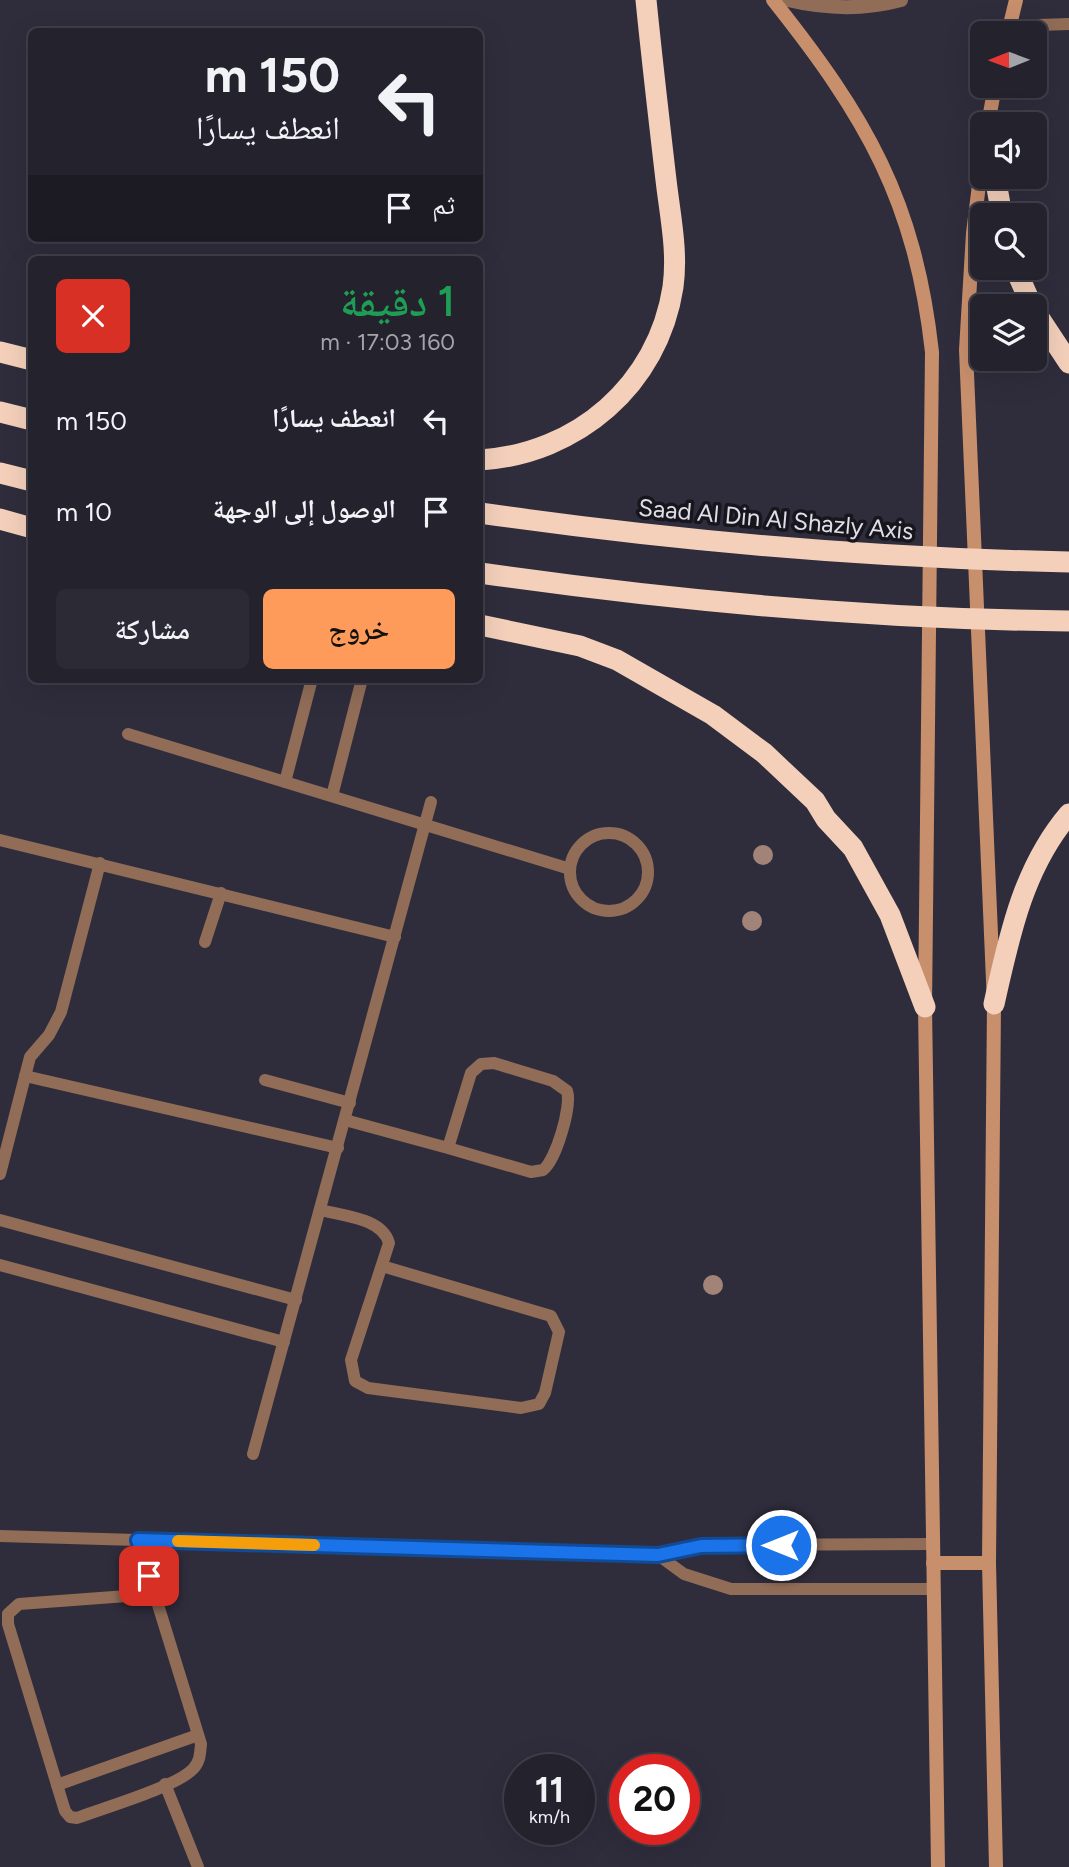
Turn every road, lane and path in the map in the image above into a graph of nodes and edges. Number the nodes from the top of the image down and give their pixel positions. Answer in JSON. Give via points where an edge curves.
{"nodes":[{"id":1,"x":646,"y":0,"type":"edge"},
{"id":2,"x":773,"y":0,"type":"edge"},
{"id":3,"x":788,"y":0,"type":"edge"},
{"id":4,"x":901,"y":0,"type":"edge"},
{"id":5,"x":1016,"y":0,"type":"edge"},
{"id":6,"x":1010,"y":21,"type":"edge"},
{"id":7,"x":1069,"y":24,"type":"edge"},
{"id":8,"x":1047,"y":26,"type":"edge"},
{"id":9,"x":978,"y":189,"type":"edge"},
{"id":10,"x":1047,"y":329,"type":"edge"},
{"id":11,"x":0,"y":352,"type":"edge"},
{"id":12,"x":28,"y":359,"type":"edge"},
{"id":13,"x":1069,"y":363,"type":"edge"},
{"id":14,"x":0,"y":412,"type":"edge"},
{"id":15,"x":28,"y":419,"type":"edge"},
{"id":16,"x":483,"y":460,"type":"edge"},
{"id":17,"x":0,"y":473,"type":"edge"},
{"id":18,"x":28,"y":480,"type":"edge"},
{"id":19,"x":483,"y":513,"type":"edge"},
{"id":20,"x":0,"y":519,"type":"edge"},
{"id":21,"x":28,"y":527,"type":"edge"},
{"id":22,"x":1069,"y":562,"type":"edge"},
{"id":23,"x":483,"y":573,"type":"edge"},
{"id":24,"x":1069,"y":621,"type":"edge"},
{"id":25,"x":483,"y":626,"type":"edge"},
{"id":26,"x":311,"y":683,"type":"edge"},
{"id":27,"x":361,"y":683,"type":"edge"},
{"id":28,"x":128,"y":734,"type":"dead end"},
{"id":29,"x":285,"y":782,"type":"junction"},
{"id":30,"x":332,"y":796,"type":"junction"},
{"id":31,"x":430,"y":802,"type":"dead end"},
{"id":32,"x":1069,"y":814,"type":"edge"},
{"id":33,"x":425,"y":824,"type":"junction"},
{"id":34,"x":0,"y":840,"type":"edge"},
{"id":35,"x":100,"y":863,"type":"junction"},
{"id":36,"x":569,"y":869,"type":"junction"},
{"id":37,"x":221,"y":893,"type":"junction"},
{"id":38,"x":395,"y":937,"type":"junction"},
{"id":39,"x":205,"y":942,"type":"dead end"},
{"id":40,"x":993,"y":1004,"type":"junction"},
{"id":41,"x":925,"y":1007,"type":"junction"},
{"id":42,"x":25,"y":1076,"type":"junction"},
{"id":43,"x":265,"y":1080,"type":"dead end"},
{"id":44,"x":350,"y":1102,"type":"junction"},
{"id":45,"x":345,"y":1120,"type":"junction"},
{"id":46,"x":338,"y":1148,"type":"junction"},
{"id":47,"x":448,"y":1148,"type":"junction"},
{"id":48,"x":0,"y":1174,"type":"edge"},
{"id":49,"x":321,"y":1210,"type":"junction"},
{"id":50,"x":0,"y":1220,"type":"edge"},
{"id":51,"x":0,"y":1265,"type":"edge"},
{"id":52,"x":382,"y":1266,"type":"junction"},
{"id":53,"x":296,"y":1300,"type":"junction"},
{"id":54,"x":284,"y":1342,"type":"junction"},
{"id":55,"x":253,"y":1454,"type":"dead end"},
{"id":56,"x":0,"y":1536,"type":"edge"},
{"id":57,"x":138,"y":1540,"type":"junction"},
{"id":58,"x":933,"y":1544,"type":"junction"},
{"id":59,"x":658,"y":1555,"type":"junction"},
{"id":60,"x":933,"y":1563,"type":"junction"},
{"id":61,"x":989,"y":1563,"type":"junction"},
{"id":62,"x":933,"y":1589,"type":"junction"},
{"id":63,"x":154,"y":1594,"type":"junction"},
{"id":64,"x":198,"y":1735,"type":"junction"},
{"id":65,"x":57,"y":1784,"type":"junction"},
{"id":66,"x":165,"y":1784,"type":"junction"},
{"id":67,"x":198,"y":1867,"type":"edge"},
{"id":68,"x":938,"y":1867,"type":"edge"},
{"id":69,"x":996,"y":1867,"type":"edge"}],
"edges":[{"from":1,"to":16,"type":"highway","via":[[675,256],[664,324],[643,369],[589,424],[528,454]]},
{"from":2,"to":41,"type":"main road","via":[[831,75],[867,133],[904,217],[927,306],[933,398]]},
{"from":3,"to":4,"type":"street","via":[[832,7]]},
{"from":5,"to":6,"type":"main road"},
{"from":7,"to":8,"type":"lane"},
{"from":9,"to":40,"type":"main road","via":[[966,350]]},
{"from":10,"to":13,"type":"highway"},
{"from":11,"to":12,"type":"highway"},
{"from":14,"to":15,"type":"highway"},
{"from":17,"to":18,"type":"highway"},
{"from":19,"to":22,"type":"highway","name":"Saad Al Din Al Shazly Axis","via":[[778,548]]},
{"from":20,"to":21,"type":"highway"},
{"from":23,"to":24,"type":"highway","via":[[746,605]]},
{"from":25,"to":41,"type":"highway","via":[[580,646],[617,660],[713,715],[764,753],[815,802],[853,848],[890,915]]},
{"from":26,"to":29,"type":"lane"},
{"from":27,"to":30,"type":"lane"},
{"from":28,"to":29,"type":"lane"},
{"from":29,"to":30,"type":"lane"},
{"from":30,"to":33,"type":"lane"},
{"from":31,"to":33,"type":"lane"},
{"from":32,"to":40,"type":"highway","via":[[1053,833],[1016,909]]},
{"from":33,"to":36,"type":"lane"},
{"from":33,"to":38,"type":"lane"},
{"from":34,"to":35,"type":"lane"},
{"from":35,"to":37,"type":"lane"},
{"from":35,"to":42,"type":"lane","via":[[61,1012],[30,1057]]},
{"from":36,"to":36,"type":"lane","via":[[576,894],[584,903],[609,912],[633,903],[648,869],[638,845],[615,833],[590,837],[579,845]]},
{"from":37,"to":38,"type":"lane"},
{"from":37,"to":39,"type":"lane"},
{"from":38,"to":44,"type":"lane"},
{"from":40,"to":61,"type":"main road"},
{"from":41,"to":58,"type":"main road"},
{"from":42,"to":46,"type":"lane"},
{"from":42,"to":48,"type":"lane"},
{"from":43,"to":44,"type":"lane"},
{"from":44,"to":45,"type":"lane"},
{"from":45,"to":46,"type":"lane"},
{"from":45,"to":47,"type":"lane"},
{"from":46,"to":49,"type":"lane"},
{"from":47,"to":47,"type":"lane","via":[[531,1172],[544,1170],[554,1155],[569,1102],[566,1091],[553,1081],[494,1063],[481,1064],[471,1073]]},
{"from":49,"to":52,"type":"lane","via":[[380,1227],[389,1243]]},
{"from":49,"to":53,"type":"lane"},
{"from":50,"to":53,"type":"lane"},
{"from":51,"to":54,"type":"lane"},
{"from":52,"to":52,"type":"lane","via":[[351,1360],[355,1381],[368,1388],[521,1408],[533,1407],[543,1399],[559,1332],[551,1316]]},
{"from":53,"to":54,"type":"lane"},
{"from":54,"to":55,"type":"lane"},
{"from":56,"to":57,"type":"lane"},
{"from":57,"to":59,"type":"lane"},
{"from":57,"to":63,"type":"lane"},
{"from":58,"to":59,"type":"lane","via":[[716,1545]]},
{"from":58,"to":60,"type":"main road"},
{"from":59,"to":62,"type":"lane","via":[[684,1574],[731,1589]]},
{"from":60,"to":61,"type":"main road"},
{"from":60,"to":62,"type":"main road"},
{"from":61,"to":69,"type":"main road"},
{"from":62,"to":68,"type":"main road"},
{"from":63,"to":64,"type":"lane"},
{"from":63,"to":65,"type":"lane","via":[[19,1604],[11,1609],[8,1624]]},
{"from":64,"to":65,"type":"lane"},
{"from":64,"to":66,"type":"lane","via":[[198,1763]]},
{"from":65,"to":66,"type":"lane","via":[[67,1814],[77,1818]]},
{"from":66,"to":67,"type":"lane"}]}
